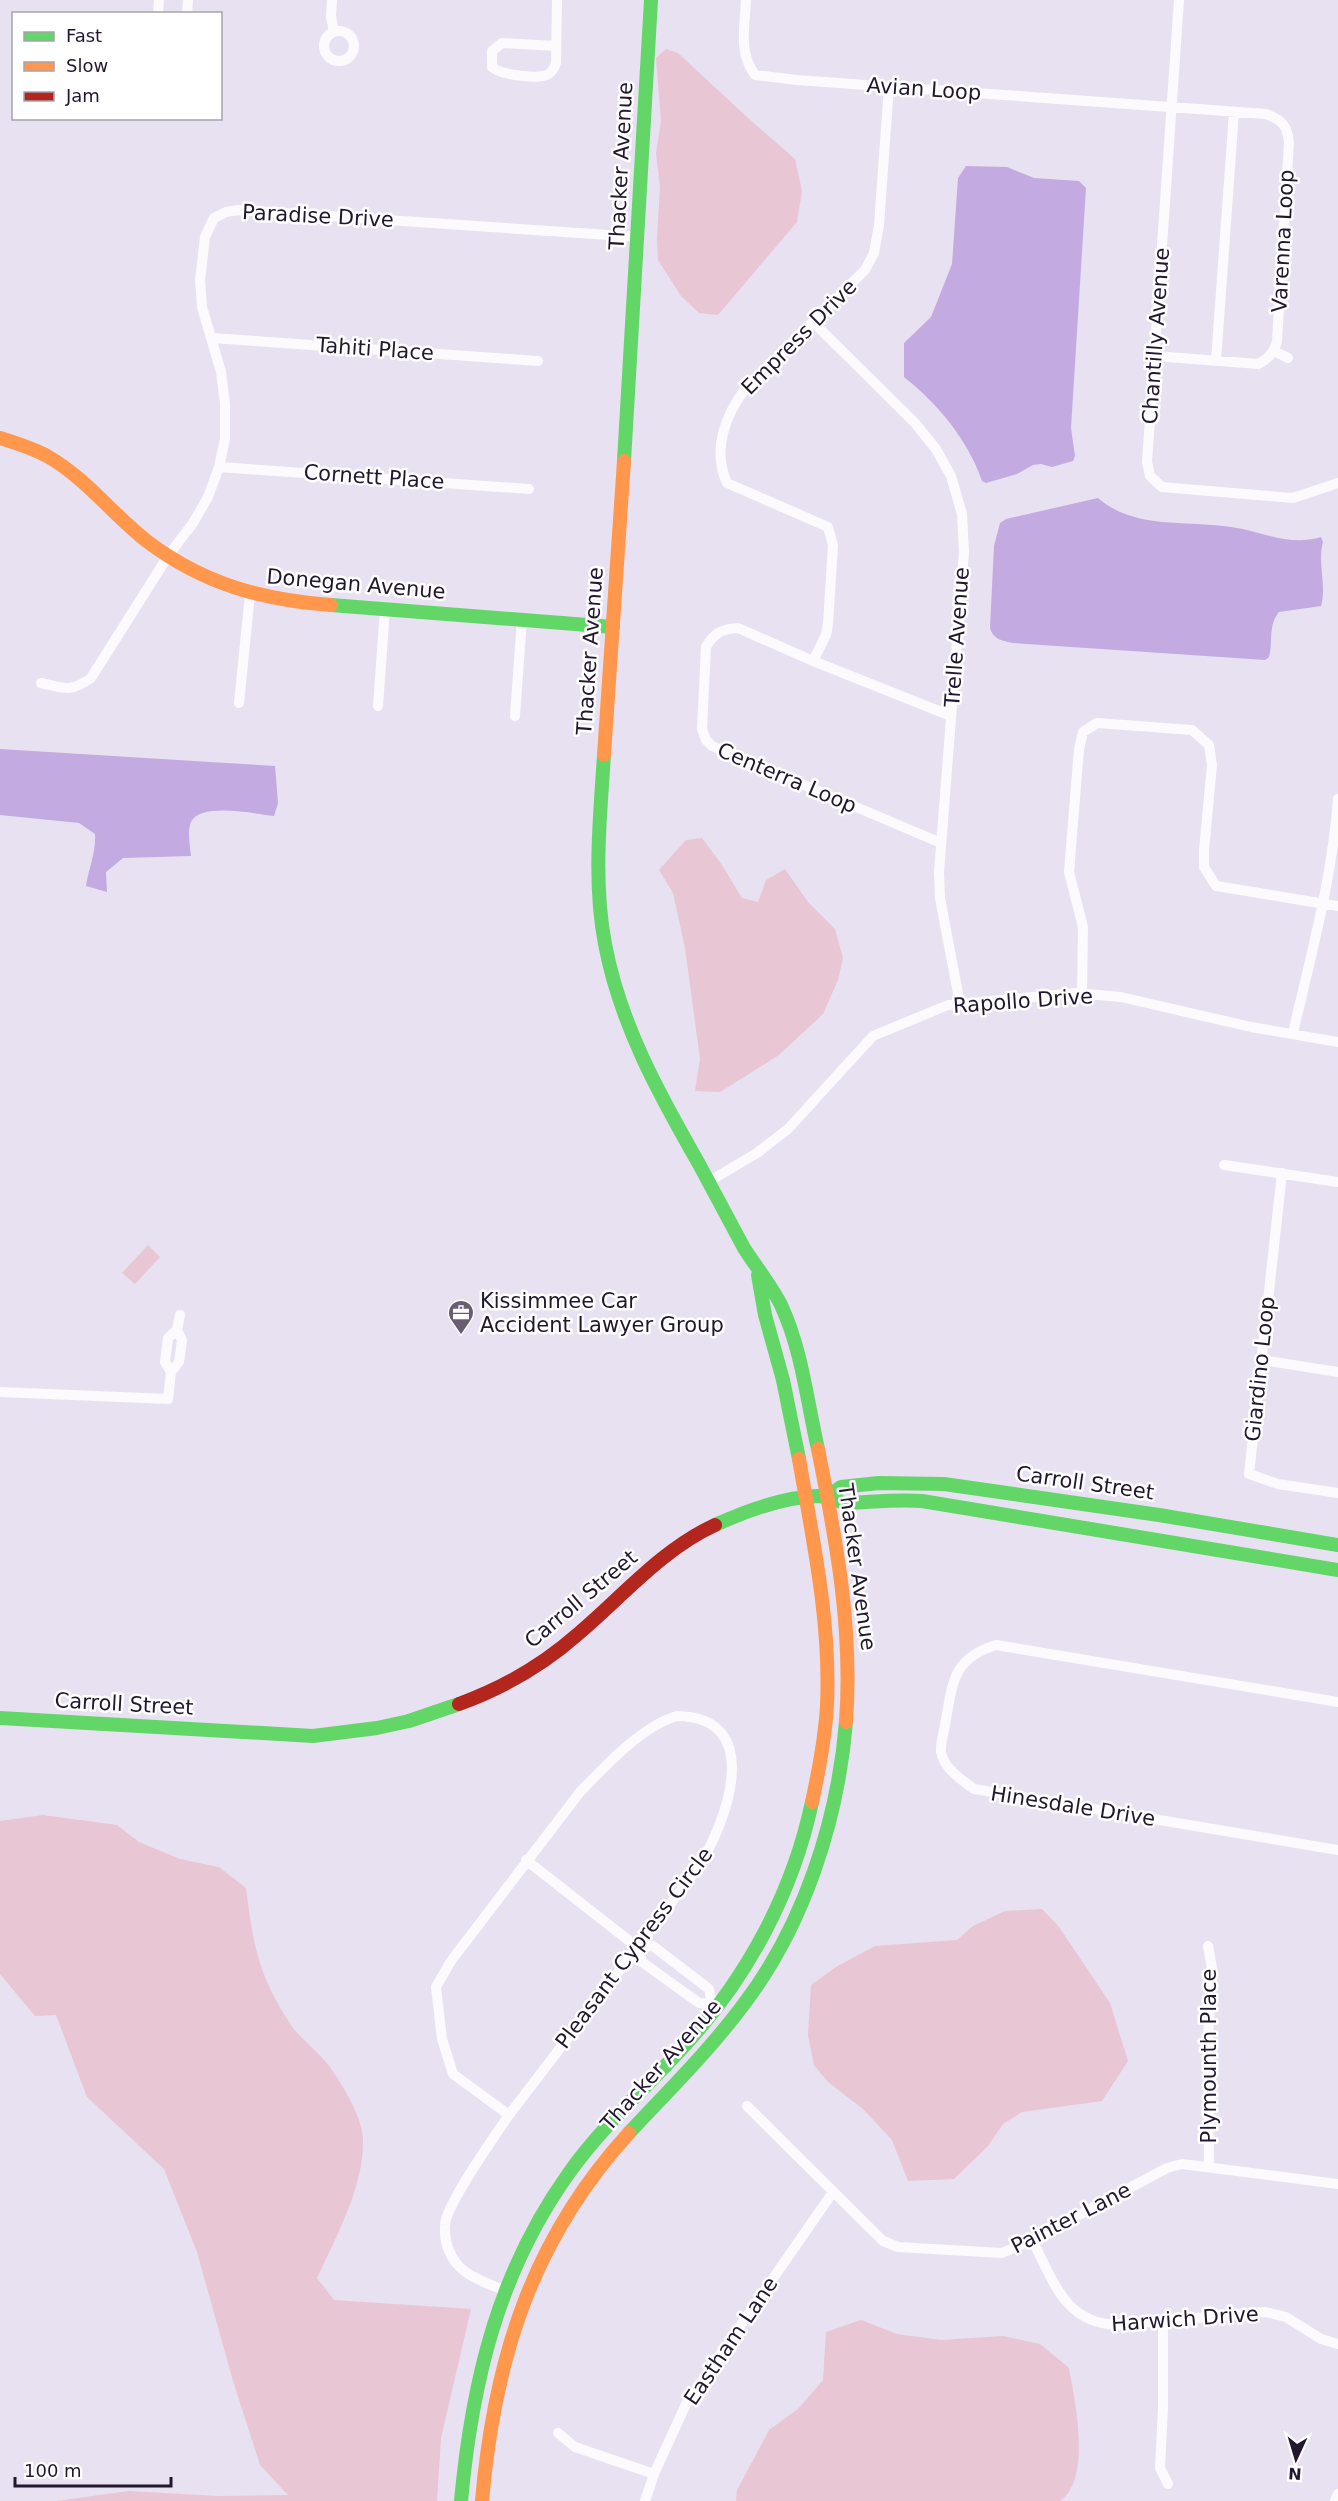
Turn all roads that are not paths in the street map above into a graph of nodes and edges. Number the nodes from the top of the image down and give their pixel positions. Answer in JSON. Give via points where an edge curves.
{"nodes":[{"id":1,"x":332,"y":0,"type":"edge"},
{"id":2,"x":557,"y":0,"type":"edge"},
{"id":3,"x":651,"y":0,"type":"edge"},
{"id":4,"x":746,"y":0,"type":"edge"},
{"id":5,"x":1179,"y":0,"type":"edge"},
{"id":6,"x":334,"y":32,"type":"dead end"},
{"id":7,"x":555,"y":46,"type":"junction"},
{"id":8,"x":888,"y":86,"type":"junction"},
{"id":9,"x":1171,"y":107,"type":"junction"},
{"id":10,"x":1234,"y":112,"type":"junction"},
{"id":11,"x":638,"y":237,"type":"junction"},
{"id":12,"x":813,"y":322,"type":"junction"},
{"id":13,"x":212,"y":338,"type":"junction"},
{"id":14,"x":1274,"y":351,"type":"junction"},
{"id":15,"x":1155,"y":356,"type":"junction"},
{"id":16,"x":1288,"y":358,"type":"dead end"},
{"id":17,"x":538,"y":361,"type":"dead end"},
{"id":18,"x":1216,"y":361,"type":"junction"},
{"id":19,"x":0,"y":438,"type":"edge"},
{"id":20,"x":219,"y":466,"type":"junction"},
{"id":21,"x":1338,"y":483,"type":"edge"},
{"id":22,"x":529,"y":489,"type":"dead end"},
{"id":23,"x":168,"y":556,"type":"junction"},
{"id":24,"x":250,"y":594,"type":"junction"},
{"id":25,"x":385,"y":609,"type":"junction"},
{"id":26,"x":522,"y":619,"type":"junction"},
{"id":27,"x":613,"y":627,"type":"junction"},
{"id":28,"x":813,"y":661,"type":"junction"},
{"id":29,"x":41,"y":683,"type":"dead end"},
{"id":30,"x":239,"y":703,"type":"dead end"},
{"id":31,"x":378,"y":706,"type":"dead end"},
{"id":32,"x":515,"y":716,"type":"dead end"},
{"id":33,"x":951,"y":716,"type":"junction"},
{"id":34,"x":1338,"y":799,"type":"edge"},
{"id":35,"x":941,"y":843,"type":"junction"},
{"id":36,"x":1324,"y":904,"type":"junction"},
{"id":37,"x":1338,"y":906,"type":"edge"},
{"id":38,"x":1082,"y":993,"type":"junction"},
{"id":39,"x":960,"y":1004,"type":"junction"},
{"id":40,"x":1293,"y":1033,"type":"junction"},
{"id":41,"x":1338,"y":1042,"type":"edge"},
{"id":42,"x":1224,"y":1166,"type":"dead end"},
{"id":43,"x":1282,"y":1173,"type":"junction"},
{"id":44,"x":708,"y":1182,"type":"junction"},
{"id":45,"x":1338,"y":1182,"type":"edge"},
{"id":46,"x":756,"y":1269,"type":"junction"},
{"id":47,"x":180,"y":1315,"type":"dead end"},
{"id":48,"x":1262,"y":1360,"type":"junction"},
{"id":49,"x":1338,"y":1372,"type":"edge"},
{"id":50,"x":0,"y":1392,"type":"edge"},
{"id":51,"x":1338,"y":1493,"type":"edge"},
{"id":52,"x":827,"y":1497,"type":"junction"},
{"id":53,"x":806,"y":1499,"type":"junction"},
{"id":54,"x":988,"y":1510,"type":"junction"},
{"id":55,"x":1160,"y":1515,"type":"junction"},
{"id":56,"x":1338,"y":1545,"type":"edge"},
{"id":57,"x":1338,"y":1570,"type":"edge"},
{"id":58,"x":1338,"y":1702,"type":"edge"},
{"id":59,"x":0,"y":1718,"type":"edge"},
{"id":60,"x":1338,"y":1850,"type":"edge"},
{"id":61,"x":525,"y":1860,"type":"junction"},
{"id":62,"x":1208,"y":1946,"type":"dead end"},
{"id":63,"x":637,"y":1947,"type":"junction"},
{"id":64,"x":714,"y":2006,"type":"junction"},
{"id":65,"x":733,"y":2020,"type":"junction"},
{"id":66,"x":747,"y":2106,"type":"dead end"},
{"id":67,"x":509,"y":2115,"type":"junction"},
{"id":68,"x":1209,"y":2167,"type":"junction"},
{"id":69,"x":1338,"y":2184,"type":"edge"},
{"id":70,"x":833,"y":2193,"type":"junction"},
{"id":71,"x":1032,"y":2240,"type":"junction"},
{"id":72,"x":505,"y":2290,"type":"junction"},
{"id":73,"x":1163,"y":2321,"type":"junction"},
{"id":74,"x":1338,"y":2344,"type":"edge"},
{"id":75,"x":558,"y":2433,"type":"dead end"},
{"id":76,"x":654,"y":2474,"type":"junction"},
{"id":77,"x":1168,"y":2484,"type":"dead end"},
{"id":78,"x":1338,"y":2494,"type":"edge"},
{"id":79,"x":644,"y":2500,"type":"edge"},
{"id":80,"x":461,"y":2501,"type":"edge"},
{"id":81,"x":482,"y":2501,"type":"edge"},
{"id":82,"x":1335,"y":2501,"type":"edge"}],
"edges":[{"from":1,"to":6,"type":"street"},
{"from":2,"to":7,"type":"street"},
{"from":3,"to":11,"type":"street","name":"Thacker Avenue"},
{"from":4,"to":8,"type":"street","name":"Avian Loop","via":[[744,53],[755,75]]},
{"from":5,"to":9,"type":"street","name":"Chantilly Avenue"},
{"from":7,"to":7,"type":"street","via":[[502,43],[492,51],[492,67],[508,74],[543,76],[554,69]]},
{"from":8,"to":9,"type":"street","name":"Avian Loop"},
{"from":8,"to":12,"type":"street","name":"Empress Drive","via":[[874,253],[865,270]]},
{"from":9,"to":10,"type":"street","name":"Varenna Loop"},
{"from":9,"to":15,"type":"street","name":"Chantilly Avenue"},
{"from":10,"to":14,"type":"street","name":"Varenna Loop","via":[[1266,114],[1280,119],[1287,129]]},
{"from":10,"to":18,"type":"street"},
{"from":11,"to":13,"type":"street","name":"Paradise Drive","via":[[226,212],[214,218],[205,237],[200,280],[202,307]]},
{"from":11,"to":27,"type":"street","name":"Thacker Avenue"},
{"from":12,"to":28,"type":"street","name":"Empress Drive","via":[[733,405],[720,456],[728,483],[828,527],[833,545],[828,624]]},
{"from":12,"to":33,"type":"street","name":"Trelle Avenue","via":[[914,422],[951,476],[962,514],[964,552]]},
{"from":13,"to":17,"type":"street","name":"Tahiti Place"},
{"from":13,"to":20,"type":"street","name":"Paradise Drive","via":[[221,372],[226,421]]},
{"from":14,"to":16,"type":"street"},
{"from":14,"to":18,"type":"street","via":[[1258,364]]},
{"from":15,"to":18,"type":"street"},
{"from":15,"to":21,"type":"street","name":"Chantilly Avenue","via":[[1147,462],[1150,476],[1162,487],[1293,498]]},
{"from":19,"to":23,"type":"street","name":"Donegan Avenue","via":[[22,443],[57,461]]},
{"from":20,"to":22,"type":"street","name":"Cornett Place"},
{"from":20,"to":23,"type":"street","name":"Paradise Drive","via":[[208,497]]},
{"from":23,"to":24,"type":"street","name":"Donegan Avenue","via":[[211,581]]},
{"from":23,"to":29,"type":"street","name":"Paradise Drive","via":[[91,678],[78,688]]},
{"from":24,"to":25,"type":"street","name":"Donegan Avenue","via":[[288,602]]},
{"from":24,"to":30,"type":"street"},
{"from":25,"to":26,"type":"street","name":"Donegan Avenue"},
{"from":25,"to":31,"type":"street"},
{"from":26,"to":27,"type":"street","name":"Donegan Avenue"},
{"from":26,"to":32,"type":"street"},
{"from":27,"to":44,"type":"street","name":"Thacker Avenue","via":[[599,822],[598,899],[603,938],[635,1047]]},
{"from":28,"to":33,"type":"street","name":"Centerra Loop"},
{"from":28,"to":35,"type":"street","name":"Centerra Loop","via":[[738,628],[725,629],[713,636],[706,646],[702,729],[706,740],[712,746]]},
{"from":33,"to":35,"type":"street","name":"Trelle Avenue"},
{"from":34,"to":36,"type":"street"},
{"from":35,"to":39,"type":"street","name":"Trelle Avenue","via":[[940,898]]},
{"from":36,"to":37,"type":"street"},
{"from":36,"to":38,"type":"street","via":[[1216,886],[1204,867],[1212,765],[1209,745],[1192,730],[1096,723],[1083,732],[1079,749],[1069,872],[1083,927]]},
{"from":36,"to":40,"type":"street"},
{"from":38,"to":39,"type":"street","name":"Rapollo Drive"},
{"from":38,"to":40,"type":"street","name":"Rapollo Drive","via":[[1120,997]]},
{"from":39,"to":44,"type":"street","name":"Rapollo Drive","via":[[948,1005],[873,1036],[776,1140]]},
{"from":40,"to":41,"type":"street","name":"Rapollo Drive"},
{"from":42,"to":43,"type":"street"},
{"from":43,"to":45,"type":"street"},
{"from":43,"to":48,"type":"street","name":"Giardino Loop"},
{"from":44,"to":46,"type":"street","name":"Thacker Avenue"},
{"from":46,"to":52,"type":"street","name":"Thacker Avenue","via":[[779,1299],[795,1345]]},
{"from":46,"to":53,"type":"street","name":"Thacker Avenue","via":[[787,1395]]},
{"from":47,"to":50,"type":"street","via":[[177,1330],[168,1338],[168,1399]]},
{"from":48,"to":49,"type":"street"},
{"from":48,"to":51,"type":"street","name":"Giardino Loop","via":[[1249,1474],[1278,1484]]},
{"from":52,"to":53,"type":"street","name":"Carroll Street"},
{"from":52,"to":54,"type":"street","name":"Carroll Street","via":[[843,1503],[909,1500]]},
{"from":52,"to":55,"type":"street","name":"Carroll Street","via":[[841,1487],[944,1484]]},
{"from":52,"to":65,"type":"street","name":"Thacker Avenue","via":[[847,1625],[848,1697],[839,1779],[827,1830],[800,1905],[763,1977]]},
{"from":53,"to":59,"type":"street","name":"Carroll Street","via":[[789,1500],[730,1518],[699,1534],[647,1569],[555,1653],[496,1689],[401,1724],[314,1736]]},
{"from":53,"to":64,"type":"street","name":"Thacker Avenue","via":[[827,1635],[828,1693],[819,1770],[800,1848],[779,1900],[747,1961]]},
{"from":54,"to":55,"type":"street","via":[[1004,1506],[1140,1528]]},
{"from":54,"to":57,"type":"street","name":"Carroll Street"},
{"from":55,"to":56,"type":"street","name":"Carroll Street"},
{"from":58,"to":60,"type":"street","name":"Hinesdale Drive","via":[[996,1645],[977,1651],[961,1664],[953,1680],[941,1752],[952,1773],[975,1789]]},
{"from":61,"to":63,"type":"street"},
{"from":61,"to":63,"type":"street","name":"Pleasant Cypress Circle","via":[[579,1792],[662,1720],[692,1716],[707,1721],[731,1751],[733,1764],[724,1815],[697,1869]]},
{"from":61,"to":67,"type":"street","name":"Pleasant Cypress Circle","via":[[436,1987],[441,2039],[453,2074]]},
{"from":62,"to":68,"type":"street","name":"Plymounth Place","via":[[1212,1968]]},
{"from":63,"to":64,"type":"street","via":[[642,1962],[699,2003]]},
{"from":63,"to":64,"type":"street","via":[[653,1946],[677,1964],[709,1989]]},
{"from":63,"to":67,"type":"street","name":"Pleasant Cypress Circle"},
{"from":64,"to":65,"type":"street"},
{"from":64,"to":72,"type":"street","name":"Thacker Avenue","via":[[687,2043],[585,2151],[538,2222]]},
{"from":65,"to":81,"type":"street","name":"Thacker Avenue","via":[[611,2153],[569,2210],[549,2246],[516,2318],[498,2379],[487,2437]]},
{"from":66,"to":70,"type":"street","name":"Painter Lane"},
{"from":67,"to":72,"type":"street","name":"Pleasant Cypress Circle","via":[[456,2198],[445,2223],[446,2245],[458,2266]]},
{"from":68,"to":69,"type":"street","name":"Painter Lane"},
{"from":68,"to":71,"type":"street","name":"Painter Lane","via":[[1182,2164],[1167,2168]]},
{"from":70,"to":71,"type":"street","name":"Painter Lane","via":[[883,2241],[898,2247],[1002,2253]]},
{"from":70,"to":76,"type":"street","name":"Eastham Lane","via":[[686,2404]]},
{"from":71,"to":73,"type":"street","name":"Harwich Drive","via":[[1068,2306],[1084,2318],[1108,2325]]},
{"from":72,"to":80,"type":"street","name":"Thacker Avenue","via":[[478,2374],[468,2425]]},
{"from":73,"to":74,"type":"street","name":"Harwich Drive","via":[[1265,2312],[1286,2317],[1321,2339]]},
{"from":73,"to":77,"type":"street","via":[[1160,2468]]},
{"from":75,"to":76,"type":"street","via":[[574,2446]]},
{"from":76,"to":79,"type":"street","name":"Eastham Lane"},
{"from":78,"to":82,"type":"street"}]}
